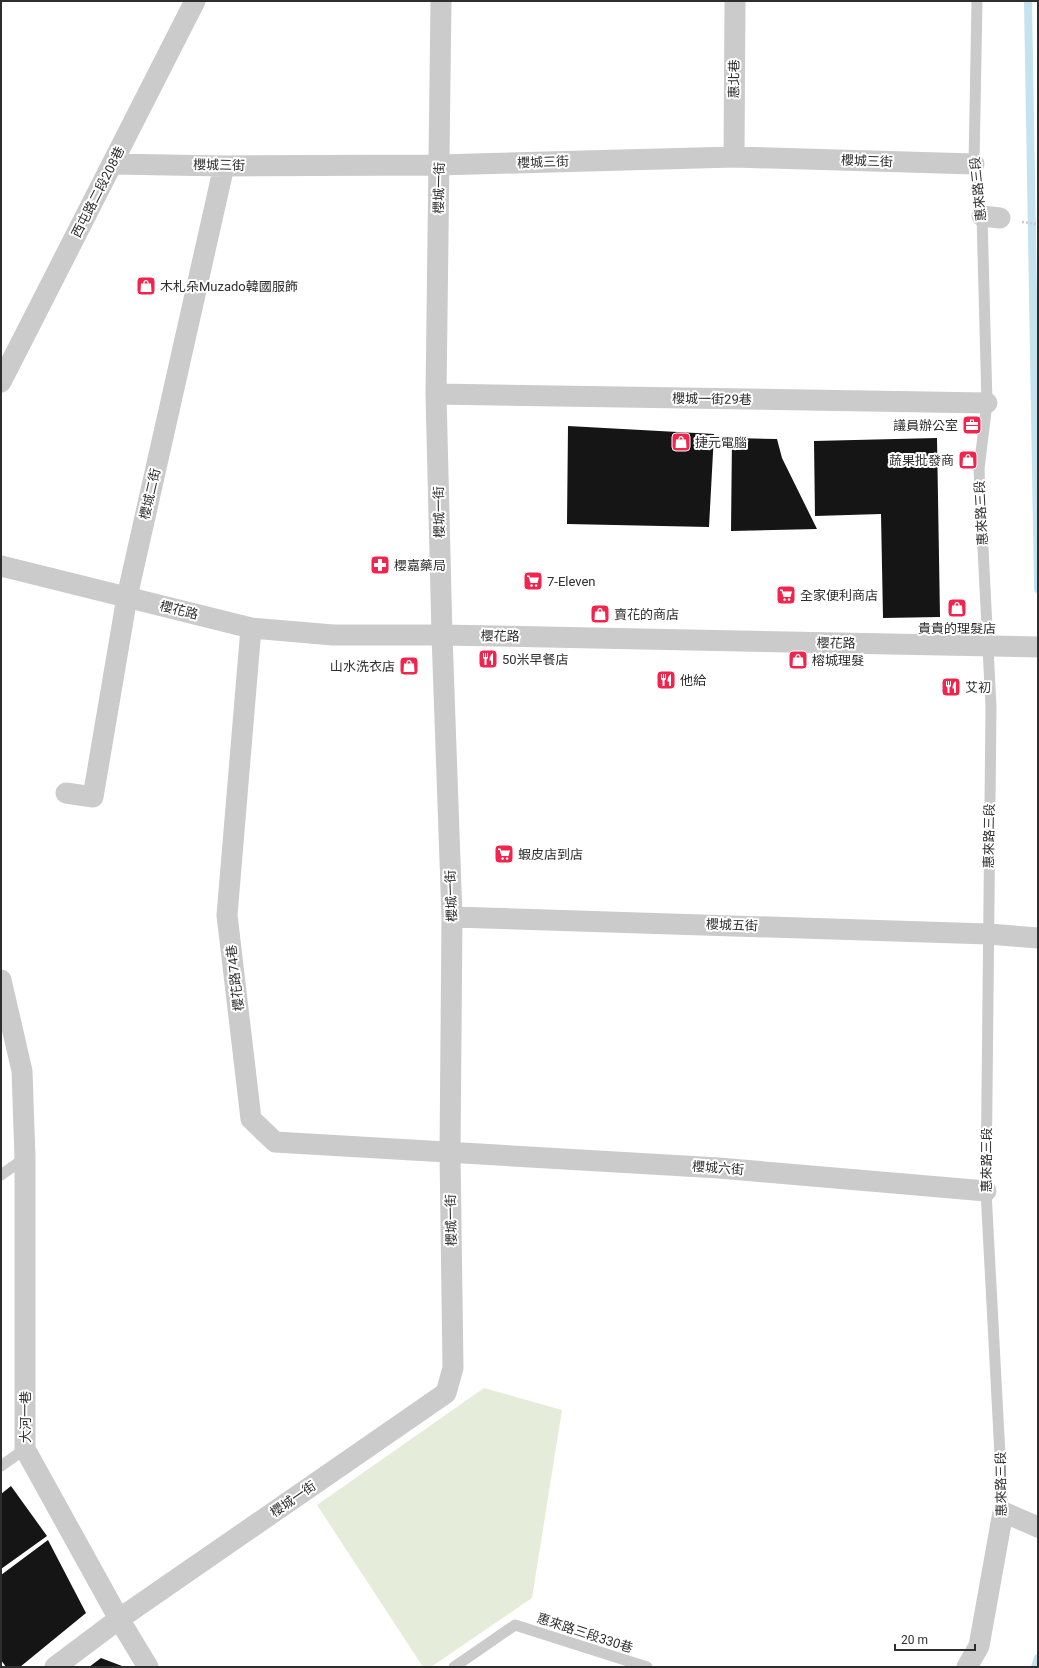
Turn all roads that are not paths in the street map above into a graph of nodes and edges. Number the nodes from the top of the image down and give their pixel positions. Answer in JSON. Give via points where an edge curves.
{"nodes":[{"id":1,"x":195,"y":1,"type":"edge"},
{"id":2,"x":441,"y":1,"type":"edge"},
{"id":3,"x":735,"y":1,"type":"edge"},
{"id":4,"x":977,"y":1,"type":"edge"},
{"id":5,"x":734,"y":157,"type":"junction"},
{"id":6,"x":112,"y":164,"type":"junction"},
{"id":7,"x":974,"y":164,"type":"junction"},
{"id":8,"x":439,"y":165,"type":"junction"},
{"id":9,"x":224,"y":166,"type":"junction"},
{"id":10,"x":1,"y":382,"type":"edge"},
{"id":11,"x":436,"y":394,"type":"junction"},
{"id":12,"x":987,"y":403,"type":"junction"},
{"id":13,"x":1,"y":566,"type":"edge"},
{"id":14,"x":127,"y":597,"type":"junction"},
{"id":15,"x":251,"y":628,"type":"junction"},
{"id":16,"x":442,"y":635,"type":"junction"},
{"id":17,"x":998,"y":646,"type":"junction"},
{"id":18,"x":1038,"y":647,"type":"edge"},
{"id":19,"x":66,"y":793,"type":"dead end"},
{"id":20,"x":452,"y":917,"type":"junction"},
{"id":21,"x":988,"y":934,"type":"junction"},
{"id":22,"x":1038,"y":938,"type":"edge"},
{"id":23,"x":1,"y":980,"type":"edge"},
{"id":24,"x":450,"y":1153,"type":"junction"},
{"id":25,"x":26,"y":1158,"type":"junction"},
{"id":26,"x":1,"y":1175,"type":"edge"},
{"id":27,"x":986,"y":1191,"type":"junction"},
{"id":28,"x":25,"y":1449,"type":"junction"},
{"id":29,"x":1,"y":1466,"type":"edge"},
{"id":30,"x":1003,"y":1512,"type":"junction"},
{"id":31,"x":1038,"y":1527,"type":"edge"},
{"id":32,"x":119,"y":1619,"type":"junction"},
{"id":33,"x":55,"y":1667,"type":"edge"},
{"id":34,"x":148,"y":1667,"type":"edge"},
{"id":35,"x":454,"y":1667,"type":"edge"},
{"id":36,"x":647,"y":1667,"type":"edge"},
{"id":37,"x":967,"y":1667,"type":"edge"}],
"edges":[{"from":1,"to":6,"type":"street","name":"西屯路二段208巷"},
{"from":2,"to":8,"type":"street","name":"櫻城一街"},
{"from":3,"to":5,"type":"street","name":"惠北巷"},
{"from":4,"to":7,"type":"lane","name":"惠來路三段"},
{"from":5,"to":7,"type":"street","name":"櫻城三街"},
{"from":5,"to":8,"type":"street","name":"櫻城三街"},
{"from":6,"to":9,"type":"street","name":"櫻城三街"},
{"from":6,"to":10,"type":"street","name":"西屯路二段208巷"},
{"from":7,"to":12,"type":"lane","name":"惠來路三段","via":[[991,217]]},
{"from":8,"to":9,"type":"street","name":"櫻城三街"},
{"from":8,"to":11,"type":"street","name":"櫻城一街"},
{"from":9,"to":14,"type":"street","name":"櫻城二街"},
{"from":11,"to":12,"type":"street","name":"櫻城一街29巷"},
{"from":11,"to":16,"type":"street","name":"櫻城一街"},
{"from":12,"to":17,"type":"lane","name":"惠來路三段","via":[[979,469]]},
{"from":13,"to":14,"type":"street","name":"櫻花路"},
{"from":14,"to":15,"type":"street","name":"櫻花路"},
{"from":14,"to":19,"type":"street","name":"櫻城二街","via":[[93,797]]},
{"from":15,"to":16,"type":"street","name":"櫻花路","via":[[333,635]]},
{"from":15,"to":24,"type":"street","name":"櫻花路74巷","via":[[227,915],[251,1120],[275,1142]]},
{"from":16,"to":17,"type":"street","name":"櫻花路"},
{"from":16,"to":20,"type":"street","name":"櫻城一街"},
{"from":17,"to":18,"type":"street","name":"櫻花路"},
{"from":17,"to":21,"type":"lane","name":"惠來路三段","via":[[991,707]]},
{"from":20,"to":21,"type":"street","name":"櫻城五街"},
{"from":20,"to":24,"type":"street","name":"櫻城一街"},
{"from":21,"to":22,"type":"street","name":"櫻城五街"},
{"from":21,"to":27,"type":"lane","name":"惠來路三段"},
{"from":23,"to":25,"type":"street","via":[[22,1071]]},
{"from":24,"to":27,"type":"street","name":"櫻城六街","via":[[719,1168]]},
{"from":24,"to":32,"type":"street","name":"櫻城一街","via":[[453,1368],[446,1393]]},
{"from":25,"to":26,"type":"lane"},
{"from":25,"to":28,"type":"street","name":"大河一巷"},
{"from":27,"to":30,"type":"lane","name":"惠來路三段"},
{"from":28,"to":29,"type":"lane"},
{"from":28,"to":32,"type":"street","name":"大河一巷"},
{"from":30,"to":31,"type":"street"},
{"from":30,"to":37,"type":"street","name":"惠來路三段","via":[[979,1646]]},
{"from":32,"to":33,"type":"street","name":"櫻城一街"},
{"from":32,"to":34,"type":"street","name":"大河一巷"},
{"from":35,"to":36,"type":"lane","name":"惠來路三段330巷","via":[[515,1625]]}]}
